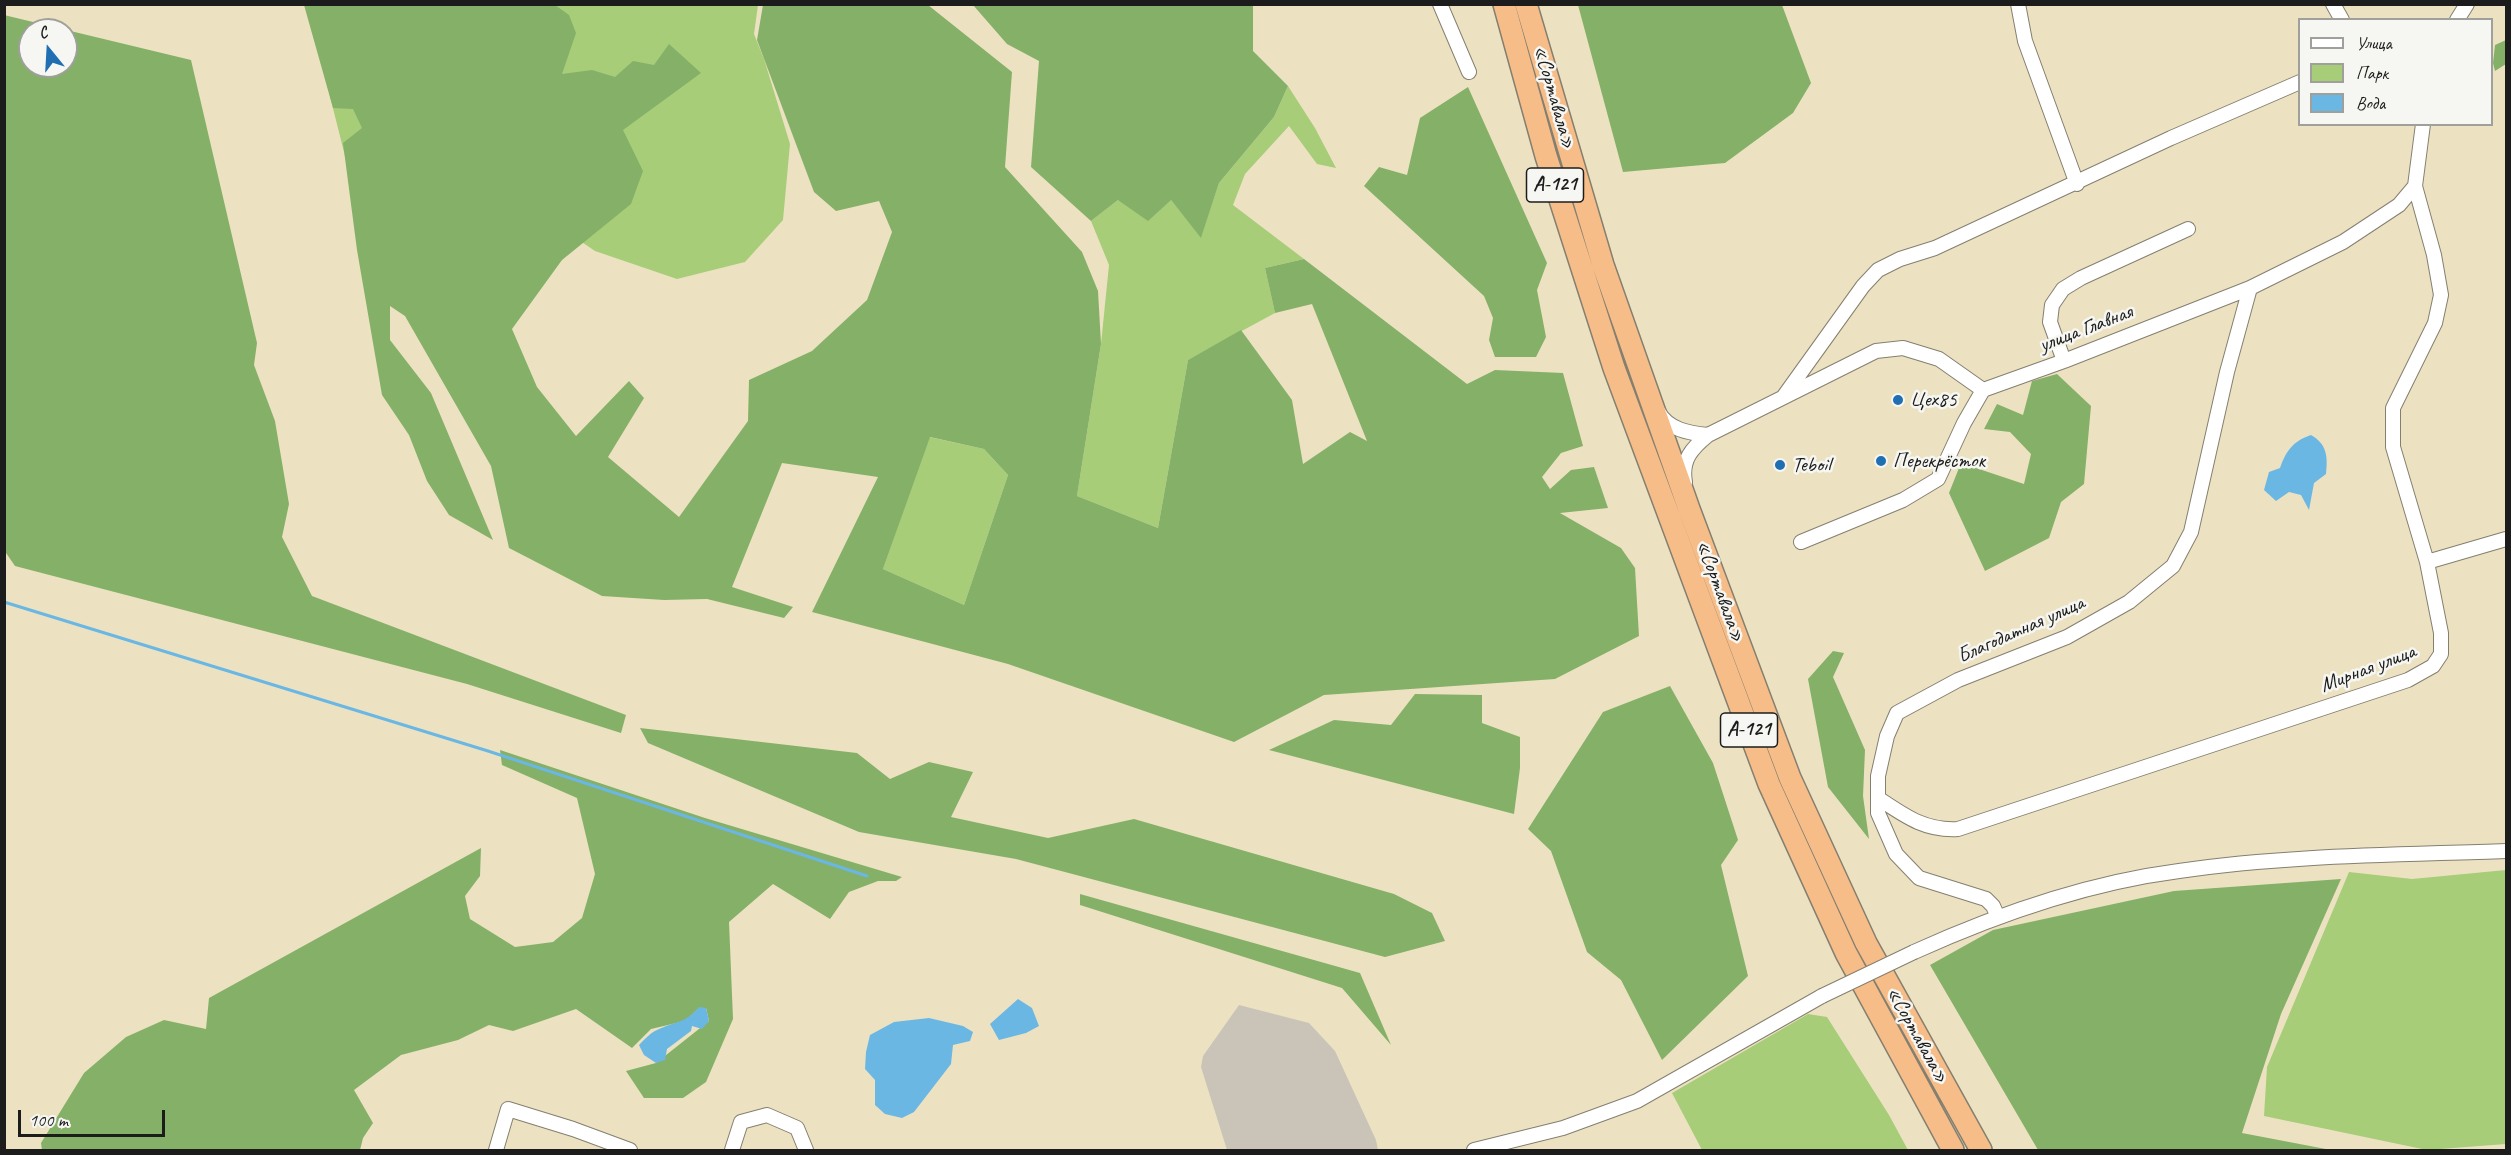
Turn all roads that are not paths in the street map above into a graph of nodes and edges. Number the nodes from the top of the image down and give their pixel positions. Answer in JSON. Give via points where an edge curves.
{"nodes":[{"id":1,"x":1440,"y":4,"type":"edge"},
{"id":2,"x":1504,"y":4,"type":"edge"},
{"id":3,"x":1526,"y":4,"type":"edge"},
{"id":4,"x":2018,"y":4,"type":"edge"},
{"id":5,"x":2333,"y":4,"type":"edge"},
{"id":6,"x":2468,"y":4,"type":"edge"},
{"id":7,"x":2341,"y":18,"type":"edge"},
{"id":8,"x":2458,"y":18,"type":"edge"},
{"id":9,"x":1469,"y":72,"type":"dead end"},
{"id":10,"x":2298,"y":83,"type":"edge"},
{"id":11,"x":2423,"y":126,"type":"edge"},
{"id":12,"x":2076,"y":184,"type":"junction"},
{"id":13,"x":2415,"y":186,"type":"junction"},
{"id":14,"x":2188,"y":229,"type":"dead end"},
{"id":15,"x":2250,"y":288,"type":"junction"},
{"id":16,"x":2064,"y":362,"type":"junction"},
{"id":17,"x":1646,"y":386,"type":"junction"},
{"id":18,"x":1983,"y":390,"type":"junction"},
{"id":19,"x":1783,"y":398,"type":"junction"},
{"id":20,"x":1708,"y":435,"type":"junction"},
{"id":21,"x":1689,"y":509,"type":"junction"},
{"id":22,"x":2506,"y":538,"type":"edge"},
{"id":23,"x":1801,"y":542,"type":"dead end"},
{"id":24,"x":2427,"y":562,"type":"junction"},
{"id":25,"x":1878,"y":798,"type":"junction"},
{"id":26,"x":2506,"y":851,"type":"edge"},
{"id":27,"x":1998,"y":917,"type":"junction"},
{"id":28,"x":496,"y":1150,"type":"edge"},
{"id":29,"x":630,"y":1150,"type":"edge"},
{"id":30,"x":732,"y":1150,"type":"edge"},
{"id":31,"x":806,"y":1150,"type":"edge"},
{"id":32,"x":1474,"y":1150,"type":"edge"},
{"id":33,"x":1953,"y":1150,"type":"edge"},
{"id":34,"x":1981,"y":1150,"type":"edge"}],
"edges":[{"from":1,"to":9,"type":"street"},
{"from":2,"to":33,"type":"highway","name":"«Сортавала»","number":"А-121","via":[[1546,156],[1614,368],[1769,784],[1846,953]]},
{"from":3,"to":17,"type":"highway","name":"«Сортавала»","number":"А-121","via":[[1603,265]]},
{"from":4,"to":12,"type":"street","via":[[2025,40]]},
{"from":5,"to":7,"type":"street"},
{"from":6,"to":8,"type":"street"},
{"from":10,"to":12,"type":"street"},
{"from":11,"to":13,"type":"street"},
{"from":12,"to":19,"type":"street","via":[[1878,270]]},
{"from":13,"to":15,"type":"street","name":"улица Главная","via":[[2398,205],[2343,242]]},
{"from":13,"to":24,"type":"street","name":"Мирная улица","via":[[2441,295],[2435,323],[2393,408],[2393,447]]},
{"from":14,"to":16,"type":"street","via":[[2063,289],[2052,305],[2050,322]]},
{"from":15,"to":16,"type":"street","name":"улица Главная"},
{"from":15,"to":25,"type":"street","name":"Благодатная улица","via":[[2191,532],[2173,567],[2129,602],[2067,637],[1958,680],[1897,713],[1878,776]]},
{"from":16,"to":18,"type":"street","name":"улица Главная"},
{"from":17,"to":20,"type":"street","via":[[1661,417],[1670,425],[1687,433]]},
{"from":17,"to":21,"type":"highway","name":"«Сортавала»","number":"А-121"},
{"from":18,"to":19,"type":"street","via":[[1939,359],[1903,348],[1876,351]]},
{"from":18,"to":23,"type":"street","via":[[1938,479],[1903,500]]},
{"from":19,"to":20,"type":"street"},
{"from":20,"to":21,"type":"street","via":[[1694,446],[1686,460]]},
{"from":21,"to":34,"type":"highway","name":"«Сортавала»","number":"А-121","via":[[1790,778],[1866,943]]},
{"from":22,"to":24,"type":"street"},
{"from":24,"to":25,"type":"street","name":"Мирная улица","via":[[2441,633],[2441,654],[2433,666],[2408,680],[1958,829],[1939,830],[1919,824]]},
{"from":25,"to":27,"type":"street","name":"Благодатная улица","via":[[1878,813],[1896,854],[1918,878],[1986,899]]},
{"from":26,"to":27,"type":"street","via":[[2264,861],[2177,871],[2049,899]]},
{"from":27,"to":32,"type":"street","bridge":true,"via":[[1822,996],[1637,1101],[1563,1128]]},
{"from":28,"to":29,"type":"street","via":[[508,1109]]},
{"from":30,"to":31,"type":"street","via":[[741,1122],[767,1115],[797,1128]]}]}
